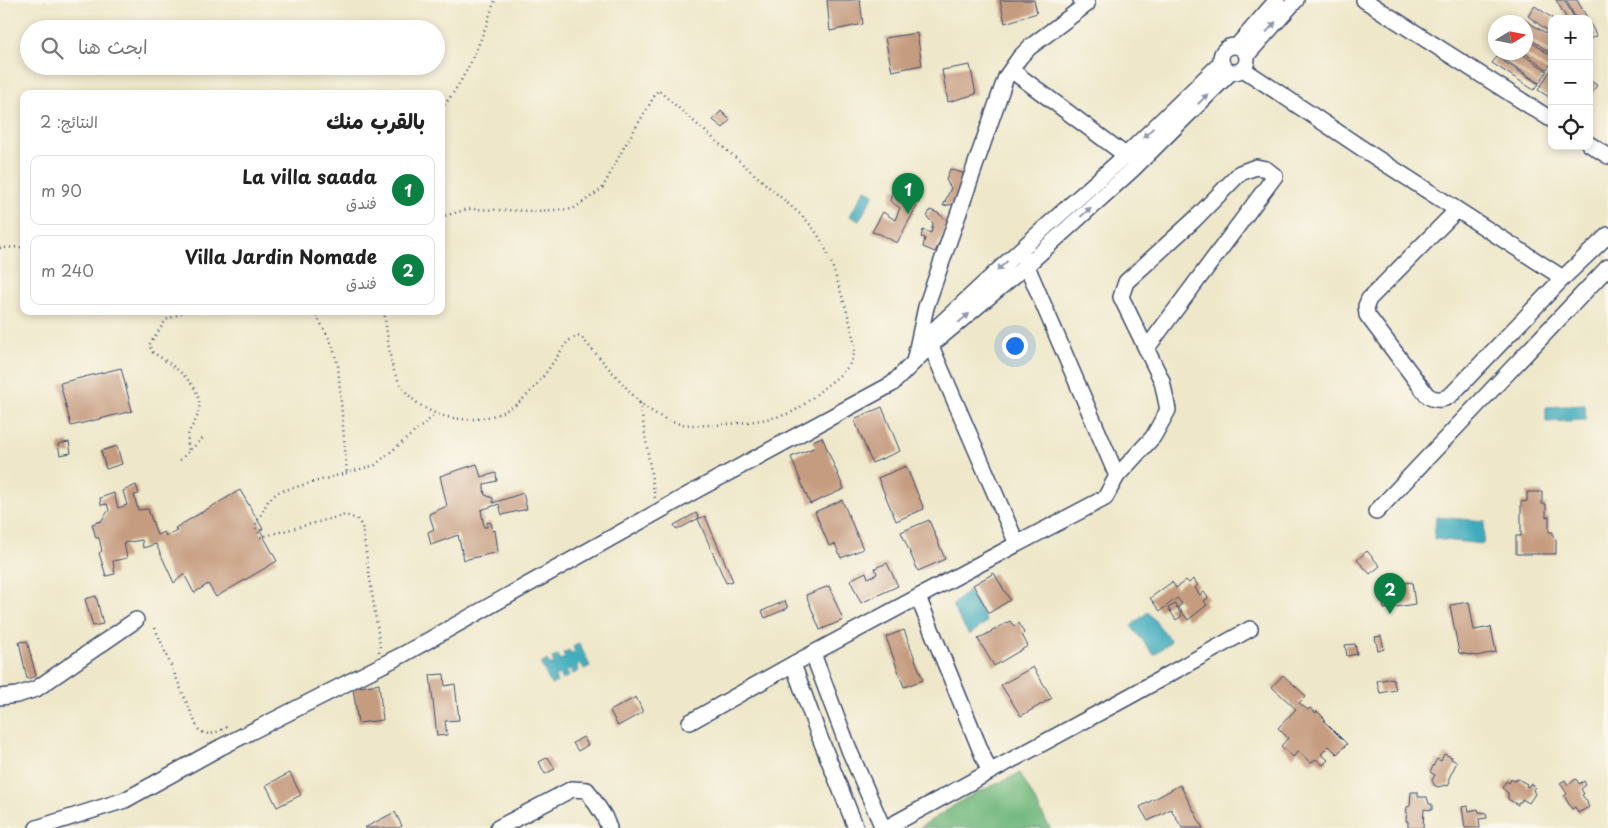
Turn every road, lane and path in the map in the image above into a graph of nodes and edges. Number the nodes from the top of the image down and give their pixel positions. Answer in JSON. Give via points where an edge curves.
{"nodes":[{"id":1,"x":495,"y":0,"type":"edge"},
{"id":2,"x":1277,"y":0,"type":"edge"},
{"id":3,"x":1296,"y":0,"type":"edge"},
{"id":4,"x":1364,"y":0,"type":"edge"},
{"id":5,"x":1087,"y":2,"type":"edge"},
{"id":6,"x":1236,"y":61,"type":"junction"},
{"id":7,"x":1011,"y":70,"type":"junction"},
{"id":8,"x":445,"y":103,"type":"edge"},
{"id":9,"x":1548,"y":117,"type":"edge"},
{"id":10,"x":1593,"y":147,"type":"edge"},
{"id":11,"x":1125,"y":156,"type":"junction"},
{"id":12,"x":1608,"y":156,"type":"edge"},
{"id":13,"x":1138,"y":164,"type":"junction"},
{"id":14,"x":1457,"y":210,"type":"junction"},
{"id":15,"x":445,"y":216,"type":"edge"},
{"id":16,"x":1608,"y":235,"type":"edge"},
{"id":17,"x":20,"y":247,"type":"edge"},
{"id":18,"x":0,"y":248,"type":"edge"},
{"id":19,"x":1020,"y":250,"type":"junction"},
{"id":20,"x":1027,"y":265,"type":"junction"},
{"id":21,"x":1608,"y":266,"type":"edge"},
{"id":22,"x":1563,"y":278,"type":"junction"},
{"id":23,"x":177,"y":315,"type":"edge"},
{"id":24,"x":316,"y":315,"type":"edge"},
{"id":25,"x":385,"y":315,"type":"edge"},
{"id":26,"x":925,"y":341,"type":"junction"},
{"id":27,"x":1146,"y":348,"type":"junction"},
{"id":28,"x":640,"y":403,"type":"junction"},
{"id":29,"x":436,"y":414,"type":"junction"},
{"id":30,"x":205,"y":436,"type":"dead end"},
{"id":31,"x":189,"y":451,"type":"junction"},
{"id":32,"x":180,"y":460,"type":"dead end"},
{"id":33,"x":347,"y":474,"type":"junction"},
{"id":34,"x":1117,"y":476,"type":"junction"},
{"id":35,"x":657,"y":512,"type":"junction"},
{"id":36,"x":1376,"y":512,"type":"dead end"},
{"id":37,"x":1017,"y":544,"type":"junction"},
{"id":38,"x":918,"y":597,"type":"junction"},
{"id":39,"x":136,"y":620,"type":"dead end"},
{"id":40,"x":155,"y":628,"type":"dead end"},
{"id":41,"x":1250,"y":629,"type":"dead end"},
{"id":42,"x":813,"y":654,"type":"junction"},
{"id":43,"x":375,"y":658,"type":"dead end"},
{"id":44,"x":794,"y":664,"type":"junction"},
{"id":45,"x":0,"y":697,"type":"edge"},
{"id":46,"x":838,"y":721,"type":"junction"},
{"id":47,"x":690,"y":722,"type":"dead end"},
{"id":48,"x":233,"y":724,"type":"dead end"},
{"id":49,"x":818,"y":733,"type":"junction"},
{"id":50,"x":989,"y":771,"type":"junction"},
{"id":51,"x":37,"y":828,"type":"edge"},
{"id":52,"x":498,"y":828,"type":"edge"},
{"id":53,"x":609,"y":828,"type":"edge"},
{"id":54,"x":856,"y":828,"type":"edge"},
{"id":55,"x":885,"y":828,"type":"edge"}],
"edges":[{"from":1,"to":8,"type":"path","via":[[472,60]]},
{"from":2,"to":6,"type":"street"},
{"from":6,"to":3,"type":"street","one_way":true},
{"from":4,"to":9,"type":"street"},
{"from":5,"to":7,"type":"street","via":[[1030,47]]},
{"from":6,"to":11,"type":"street","one_way":true},
{"from":13,"to":6,"type":"street","one_way":true},
{"from":6,"to":14,"type":"street","via":[[1372,156]]},
{"from":7,"to":11,"type":"street"},
{"from":7,"to":26,"type":"street","via":[[1002,87],[926,308]]},
{"from":10,"to":12,"type":"street"},
{"from":11,"to":13,"type":"street"},
{"from":11,"to":19,"type":"street"},
{"from":20,"to":13,"type":"street","one_way":true},
{"from":14,"to":22,"type":"street"},
{"from":14,"to":22,"type":"street","via":[[1369,299],[1366,306],[1368,315],[1430,398],[1440,400],[1450,396]]},
{"from":15,"to":28,"type":"path","via":[[468,209],[573,209],[602,189],[658,90],[801,215],[824,244],[854,339],[852,361],[844,372],[794,411],[768,420],[698,426],[668,420]]},
{"from":16,"to":22,"type":"street"},
{"from":17,"to":18,"type":"path"},
{"from":19,"to":20,"type":"street"},
{"from":19,"to":26,"type":"street","one_way":true},
{"from":26,"to":20,"type":"street","one_way":true},
{"from":20,"to":34,"type":"street"},
{"from":21,"to":36,"type":"street"},
{"from":23,"to":31,"type":"path","via":[[166,320],[149,345],[152,352],[185,375],[197,395],[199,409],[188,431]]},
{"from":24,"to":33,"type":"path","via":[[332,344],[338,366]]},
{"from":25,"to":29,"type":"path","via":[[396,377],[416,402]]},
{"from":26,"to":35,"type":"street","via":[[914,362],[892,384]]},
{"from":26,"to":37,"type":"street"},
{"from":27,"to":27,"type":"street","via":[[1121,297],[1126,282],[1240,173],[1256,166],[1276,176]]},
{"from":27,"to":34,"type":"street","via":[[1162,381],[1168,410],[1153,437]]},
{"from":28,"to":29,"type":"path","via":[[577,336],[568,341],[532,390],[511,408],[481,419],[454,419]]},
{"from":28,"to":35,"type":"path"},
{"from":29,"to":33,"type":"path","via":[[379,463]]},
{"from":30,"to":31,"type":"path"},
{"from":31,"to":32,"type":"path"},
{"from":33,"to":43,"type":"path","via":[[278,492],[268,502],[255,526],[261,538],[345,515],[357,519],[362,526],[380,646]]},
{"from":34,"to":37,"type":"street","via":[[1105,498]]},
{"from":35,"to":51,"type":"street","via":[[404,654],[220,747],[124,800]]},
{"from":37,"to":38,"type":"street"},
{"from":38,"to":42,"type":"street"},
{"from":38,"to":50,"type":"street"},
{"from":39,"to":45,"type":"street","via":[[36,689]]},
{"from":40,"to":48,"type":"path","via":[[198,729],[209,734]]},
{"from":41,"to":50,"type":"street"},
{"from":42,"to":44,"type":"street"},
{"from":42,"to":46,"type":"street"},
{"from":44,"to":47,"type":"street"},
{"from":44,"to":49,"type":"street"},
{"from":46,"to":49,"type":"street"},
{"from":46,"to":55,"type":"street"},
{"from":49,"to":54,"type":"street"},
{"from":50,"to":55,"type":"street"},
{"from":52,"to":53,"type":"street","via":[[572,789],[587,790]]}]}
